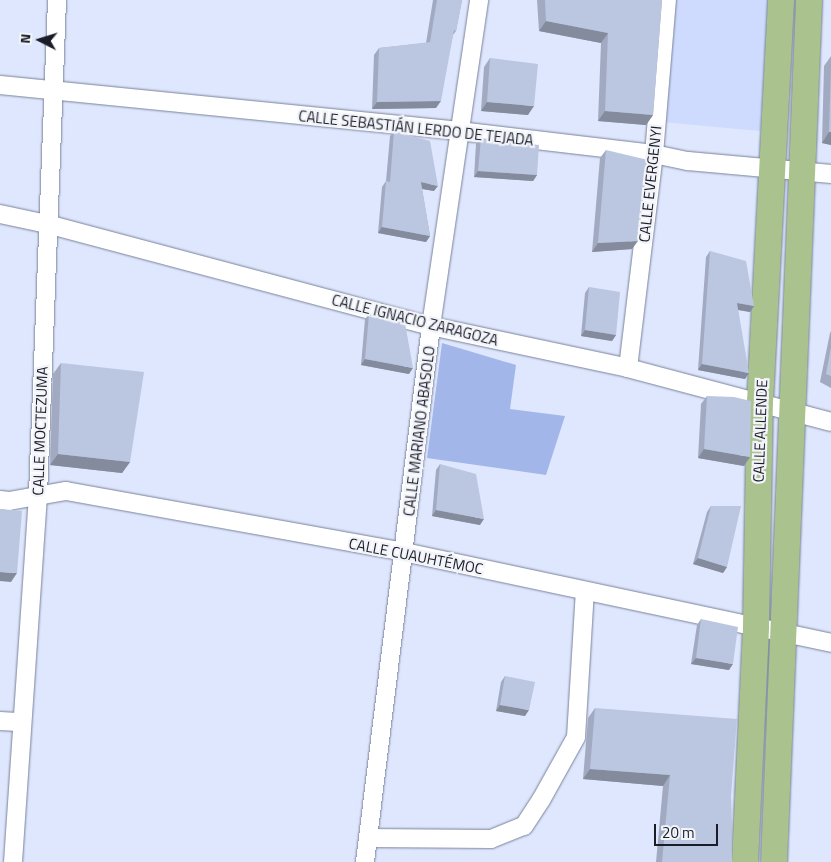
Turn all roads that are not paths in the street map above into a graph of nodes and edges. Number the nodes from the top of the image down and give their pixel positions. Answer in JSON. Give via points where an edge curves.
{"nodes":[{"id":1,"x":57,"y":0,"type":"edge"},
{"id":2,"x":478,"y":0,"type":"edge"},
{"id":3,"x":667,"y":0,"type":"edge"},
{"id":4,"x":781,"y":0,"type":"edge"},
{"id":5,"x":809,"y":0,"type":"edge"},
{"id":6,"x":0,"y":85,"type":"edge"},
{"id":7,"x":52,"y":90,"type":"junction"},
{"id":8,"x":459,"y":131,"type":"junction"},
{"id":9,"x":654,"y":154,"type":"junction"},
{"id":10,"x":772,"y":169,"type":"junction"},
{"id":11,"x":802,"y":172,"type":"junction"},
{"id":12,"x":831,"y":174,"type":"edge"},
{"id":13,"x":0,"y":214,"type":"edge"},
{"id":14,"x":47,"y":224,"type":"junction"},
{"id":15,"x":431,"y":326,"type":"junction"},
{"id":16,"x":628,"y":368,"type":"junction"},
{"id":17,"x":760,"y":402,"type":"junction"},
{"id":18,"x":792,"y":411,"type":"junction"},
{"id":19,"x":831,"y":422,"type":"edge"},
{"id":20,"x":38,"y":495,"type":"junction"},
{"id":21,"x":0,"y":500,"type":"edge"},
{"id":22,"x":404,"y":552,"type":"junction"},
{"id":23,"x":586,"y":591,"type":"junction"},
{"id":24,"x":756,"y":626,"type":"junction"},
{"id":25,"x":785,"y":634,"type":"junction"},
{"id":26,"x":831,"y":643,"type":"edge"},
{"id":27,"x":0,"y":721,"type":"edge"},
{"id":28,"x":22,"y":722,"type":"junction"},
{"id":29,"x":368,"y":838,"type":"junction"},
{"id":30,"x":9,"y":860,"type":"edge"},
{"id":31,"x":366,"y":862,"type":"edge"},
{"id":32,"x":746,"y":862,"type":"edge"},
{"id":33,"x":774,"y":862,"type":"edge"}],
"edges":[{"from":1,"to":7,"type":"street","name":"CALLE MOCTEZUMA"},
{"from":2,"to":8,"type":"street","name":"CALLE MARIANO ABASOLO"},
{"from":3,"to":9,"type":"street","name":"CALLE EVERGENYI"},
{"from":4,"to":10,"type":"main road","name":"CALLE ALLENDE"},
{"from":5,"to":11,"type":"main road","name":"CALLE ALLENDE"},
{"from":6,"to":7,"type":"street","name":"CALLE SEBASTIÁN LERDO DE TEJADA"},
{"from":7,"to":8,"type":"street","name":"CALLE SEBASTIÁN LERDO DE TEJADA"},
{"from":7,"to":14,"type":"street","name":"CALLE MOCTEZUMA"},
{"from":8,"to":9,"type":"street","name":"CALLE SEBASTIÁN LERDO DE TEJADA"},
{"from":8,"to":15,"type":"street","name":"CALLE MARIANO ABASOLO"},
{"from":9,"to":10,"type":"street","name":"CALLE SEBASTIÁN LERDO DE TEJADA"},
{"from":9,"to":16,"type":"street","name":"CALLE EVERGENYI"},
{"from":10,"to":11,"type":"street","name":"CALLE SEBASTIÁN LERDO DE TEJADA"},
{"from":10,"to":17,"type":"main road","name":"CALLE ALLENDE"},
{"from":11,"to":12,"type":"street","name":"CALLE SEBASTIÁN LERDO DE TEJADA"},
{"from":11,"to":18,"type":"main road","name":"CALLE ALLENDE"},
{"from":13,"to":14,"type":"street","name":"CALLE IGNACIO ZARAGOZA"},
{"from":14,"to":15,"type":"street","name":"CALLE IGNACIO ZARAGOZA"},
{"from":14,"to":20,"type":"street","name":"CALLE MOCTEZUMA"},
{"from":15,"to":16,"type":"street","name":"CALLE IGNACIO ZARAGOZA"},
{"from":15,"to":22,"type":"street","name":"CALLE MARIANO ABASOLO"},
{"from":16,"to":17,"type":"street","name":"CALLE IGNACIO ZARAGOZA"},
{"from":17,"to":18,"type":"street","name":"CALLE IGNACIO ZARAGOZA"},
{"from":17,"to":24,"type":"main road","name":"CALLE ALLENDE"},
{"from":18,"to":19,"type":"street","name":"CALLE IGNACIO ZARAGOZA"},
{"from":18,"to":25,"type":"main road","name":"CALLE ALLENDE"},
{"from":20,"to":21,"type":"street","name":"CALLE CUAUHTÉMOC"},
{"from":20,"to":22,"type":"street","name":"CALLE CUAUHTÉMOC","via":[[66,491]]},
{"from":20,"to":28,"type":"street","name":"CALLE MOCTEZUMA"},
{"from":22,"to":23,"type":"street","name":"CALLE CUAUHTÉMOC"},
{"from":22,"to":29,"type":"street","name":"CALLE MARIANO ABASOLO"},
{"from":23,"to":24,"type":"street","name":"CALLE CUAUHTÉMOC"},
{"from":23,"to":29,"type":"street","via":[[576,737],[524,826],[491,839]]},
{"from":24,"to":25,"type":"street","name":"CALLE CUAUHTÉMOC"},
{"from":24,"to":32,"type":"main road","name":"CALLE ALLENDE"},
{"from":25,"to":26,"type":"street","name":"CALLE CUAUHTÉMOC"},
{"from":25,"to":33,"type":"main road","name":"CALLE ALLENDE"},
{"from":27,"to":28,"type":"street"},
{"from":28,"to":30,"type":"street","name":"CALLE MOCTEZUMA"},
{"from":29,"to":31,"type":"street","name":"CALLE MARIANO ABASOLO"}]}
